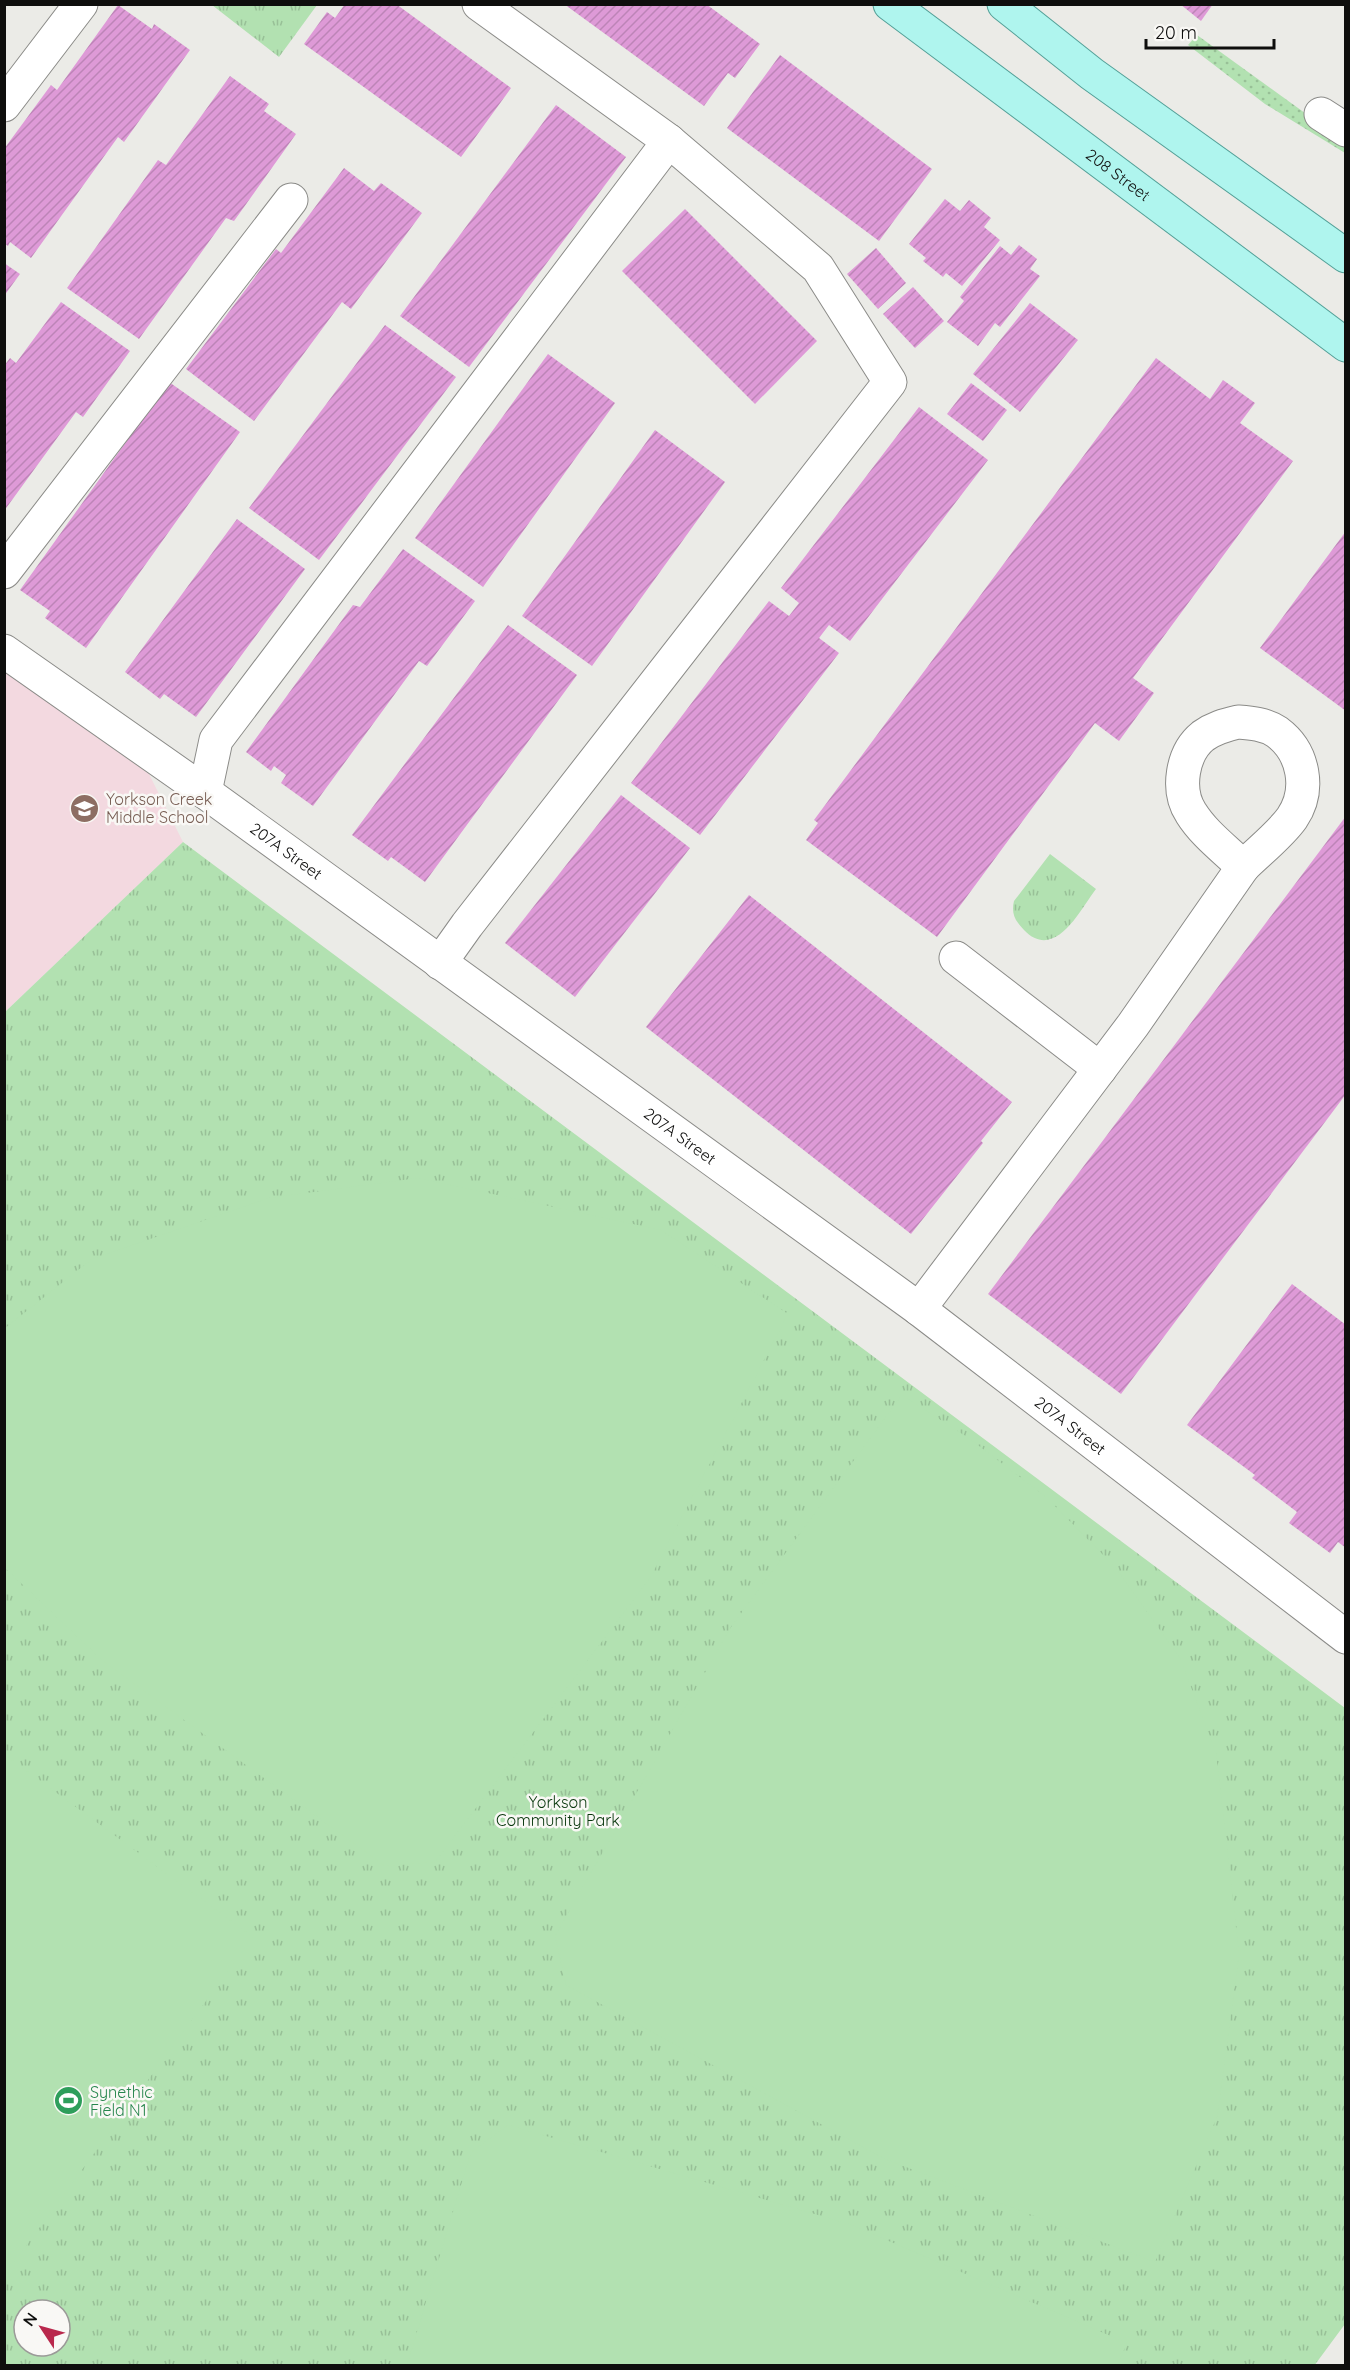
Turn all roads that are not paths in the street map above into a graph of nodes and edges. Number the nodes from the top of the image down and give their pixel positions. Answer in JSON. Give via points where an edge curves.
{"nodes":[{"id":1,"x":81,"y":4,"type":"edge"},
{"id":2,"x":479,"y":4,"type":"edge"},
{"id":3,"x":890,"y":4,"type":"edge"},
{"id":4,"x":1004,"y":4,"type":"edge"},
{"id":5,"x":4,"y":105,"type":"edge"},
{"id":6,"x":669,"y":141,"type":"junction"},
{"id":7,"x":291,"y":200,"type":"dead end"},
{"id":8,"x":1346,"y":256,"type":"edge"},
{"id":9,"x":1346,"y":345,"type":"edge"},
{"id":10,"x":4,"y":572,"type":"edge"},
{"id":11,"x":4,"y":651,"type":"edge"},
{"id":12,"x":205,"y":792,"type":"junction"},
{"id":13,"x":1243,"y":867,"type":"dead end"},
{"id":14,"x":956,"y":958,"type":"dead end"},
{"id":15,"x":440,"y":963,"type":"junction"},
{"id":16,"x":1100,"y":1068,"type":"junction"},
{"id":17,"x":919,"y":1309,"type":"junction"},
{"id":18,"x":1346,"y":1637,"type":"edge"}],
"edges":[{"from":1,"to":5,"type":"street"},
{"from":2,"to":6,"type":"street"},
{"from":3,"to":9,"type":"main road","name":"208 Street"},
{"from":4,"to":8,"type":"main road","via":[[1092,74]]},
{"from":6,"to":12,"type":"street","via":[[216,740]]},
{"from":6,"to":15,"type":"street","via":[[818,268],[890,382]]},
{"from":7,"to":10,"type":"street"},
{"from":11,"to":12,"type":"street","name":"207A Street"},
{"from":12,"to":15,"type":"street","name":"207A Street"},
{"from":13,"to":16,"type":"street"},
{"from":14,"to":16,"type":"street"},
{"from":15,"to":17,"type":"street","name":"207A Street"},
{"from":16,"to":17,"type":"street"},
{"from":17,"to":18,"type":"street","name":"207A Street"}]}
